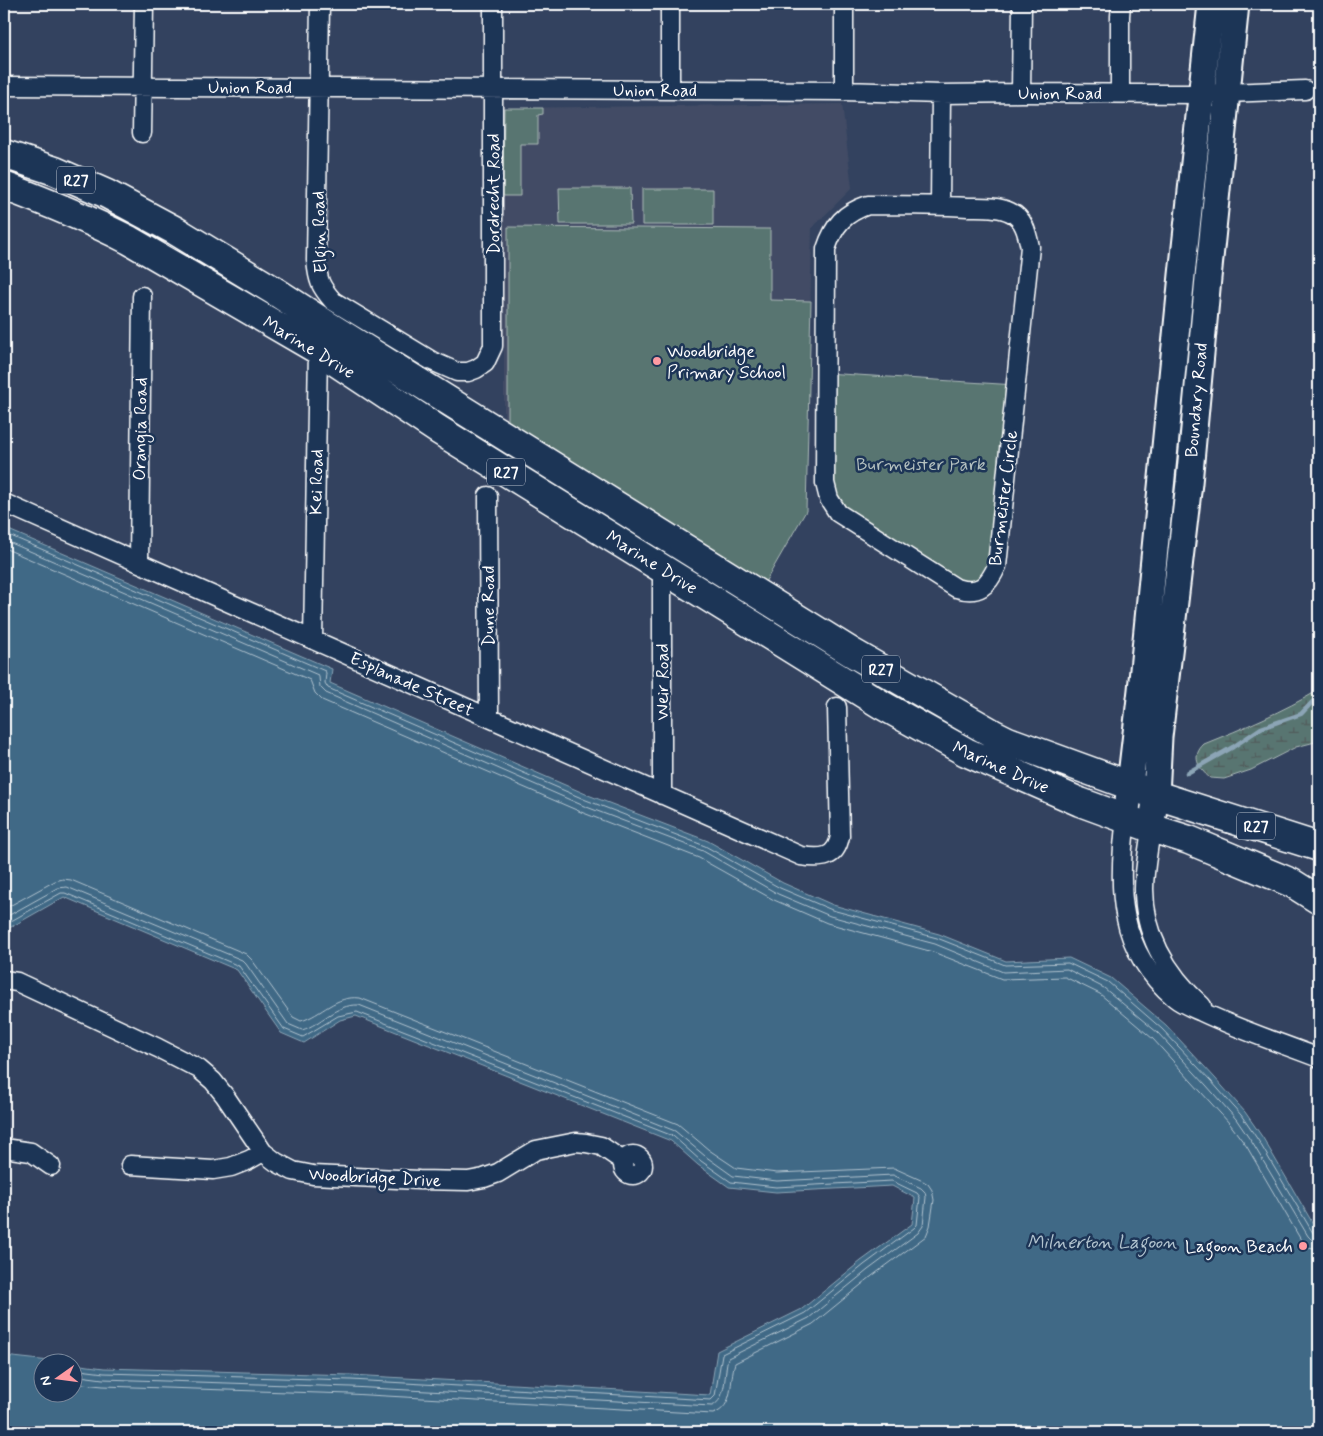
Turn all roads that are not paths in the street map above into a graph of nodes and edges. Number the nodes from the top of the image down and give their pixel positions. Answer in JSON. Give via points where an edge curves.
{"nodes":[{"id":1,"x":144,"y":4,"type":"edge"},
{"id":2,"x":320,"y":4,"type":"edge"},
{"id":3,"x":493,"y":4,"type":"edge"},
{"id":4,"x":670,"y":4,"type":"edge"},
{"id":5,"x":844,"y":4,"type":"edge"},
{"id":6,"x":1022,"y":4,"type":"edge"},
{"id":7,"x":1121,"y":4,"type":"edge"},
{"id":8,"x":1212,"y":4,"type":"edge"},
{"id":9,"x":1236,"y":4,"type":"edge"},
{"id":10,"x":4,"y":86,"type":"edge"},
{"id":11,"x":143,"y":86,"type":"junction"},
{"id":12,"x":319,"y":87,"type":"junction"},
{"id":13,"x":493,"y":89,"type":"junction"},
{"id":14,"x":670,"y":90,"type":"junction"},
{"id":15,"x":1305,"y":90,"type":"dead end"},
{"id":16,"x":844,"y":91,"type":"junction"},
{"id":17,"x":1022,"y":93,"type":"junction"},
{"id":18,"x":1120,"y":93,"type":"junction"},
{"id":19,"x":941,"y":94,"type":"junction"},
{"id":20,"x":1215,"y":94,"type":"junction"},
{"id":21,"x":142,"y":133,"type":"dead end"},
{"id":22,"x":4,"y":154,"type":"edge"},
{"id":23,"x":4,"y":186,"type":"edge"},
{"id":24,"x":940,"y":205,"type":"junction"},
{"id":25,"x":142,"y":296,"type":"dead end"},
{"id":26,"x":322,"y":338,"type":"junction"},
{"id":27,"x":468,"y":372,"type":"joint"},
{"id":28,"x":488,"y":496,"type":"dead end"},
{"id":29,"x":4,"y":502,"type":"edge"},
{"id":30,"x":138,"y":562,"type":"junction"},
{"id":31,"x":662,"y":569,"type":"junction"},
{"id":32,"x":313,"y":640,"type":"junction"},
{"id":33,"x":837,"y":707,"type":"dead end"},
{"id":34,"x":489,"y":717,"type":"junction"},
{"id":35,"x":1130,"y":786,"type":"junction"},
{"id":36,"x":662,"y":795,"type":"junction"},
{"id":37,"x":1156,"y":795,"type":"junction"},
{"id":38,"x":1139,"y":823,"type":"junction"},
{"id":39,"x":1319,"y":847,"type":"edge"},
{"id":40,"x":1319,"y":900,"type":"edge"},
{"id":41,"x":4,"y":980,"type":"edge"},
{"id":42,"x":1215,"y":1018,"type":"junction"},
{"id":43,"x":1319,"y":1058,"type":"edge"},
{"id":44,"x":4,"y":1148,"type":"edge"},
{"id":45,"x":263,"y":1152,"type":"junction"},
{"id":46,"x":623,"y":1161,"type":"dead end"},
{"id":47,"x":130,"y":1164,"type":"dead end"},
{"id":48,"x":51,"y":1166,"type":"dead end"}],
"edges":[{"from":1,"to":11,"type":"street"},
{"from":2,"to":12,"type":"street","name":"Elgin Road"},
{"from":3,"to":13,"type":"street","name":"Dordrecht Road"},
{"from":4,"to":14,"type":"street"},
{"from":5,"to":16,"type":"street"},
{"from":6,"to":17,"type":"street"},
{"from":7,"to":18,"type":"street"},
{"from":8,"to":20,"type":"main road","name":"Boundary Road"},
{"from":9,"to":20,"type":"main road","name":"Boundary Road"},
{"from":10,"to":11,"type":"street","name":"Union Road"},
{"from":11,"to":12,"type":"street","name":"Union Road"},
{"from":11,"to":21,"type":"street"},
{"from":12,"to":13,"type":"street","name":"Union Road"},
{"from":12,"to":27,"type":"street","name":"Elgin Road","via":[[316,260],[322,288],[333,301],[432,362],[457,372]]},
{"from":13,"to":14,"type":"street","name":"Union Road"},
{"from":13,"to":27,"type":"street","name":"Dordrecht Road","via":[[493,346],[485,363]]},
{"from":14,"to":16,"type":"street","name":"Union Road"},
{"from":15,"to":20,"type":"street","name":"Union Road"},
{"from":16,"to":19,"type":"street","name":"Union Road"},
{"from":17,"to":18,"type":"street","name":"Union Road"},
{"from":17,"to":19,"type":"street","name":"Union Road"},
{"from":18,"to":20,"type":"street","name":"Union Road"},
{"from":19,"to":24,"type":"street"},
{"from":20,"to":35,"type":"main road","name":"Boundary Road","via":[[1182,275]]},
{"from":20,"to":37,"type":"main road","name":"Boundary Road","via":[[1188,483],[1159,737]]},
{"from":22,"to":26,"type":"main road","name":"Marine Drive","number":"R27","via":[[115,198],[176,232],[273,290]]},
{"from":23,"to":26,"type":"main road","name":"Marine Drive","number":"R27","via":[[89,220]]},
{"from":24,"to":24,"type":"street","name":"Burmeister Circle","via":[[868,205],[854,209],[832,232],[826,249],[825,483],[829,499],[838,513],[956,588],[971,591],[984,586],[997,566],[1030,247],[1023,224],[1010,212]]},
{"from":25,"to":30,"type":"street","name":"Orangia Road"},
{"from":26,"to":31,"type":"main road","name":"Marine Drive","number":"R27","via":[[437,429]]},
{"from":26,"to":32,"type":"street","name":"Kei Road"},
{"from":26,"to":35,"type":"main road","name":"Marine Drive","number":"R27","via":[[953,711],[1008,741]]},
{"from":28,"to":34,"type":"street","name":"Dune Road"},
{"from":29,"to":30,"type":"street","name":"Esplanade Street"},
{"from":30,"to":32,"type":"street","name":"Esplanade Street"},
{"from":31,"to":36,"type":"street","name":"Weir Road"},
{"from":31,"to":38,"type":"main road","name":"Marine Drive","number":"R27","via":[[882,705],[966,752],[1080,802]]},
{"from":32,"to":34,"type":"street","name":"Esplanade Street"},
{"from":33,"to":36,"type":"street","name":"Esplanade Street","via":[[840,836],[836,849],[831,853],[801,856]]},
{"from":34,"to":36,"type":"street","name":"Esplanade Street"},
{"from":35,"to":37,"type":"main road","name":"Marine Drive","number":"R27"},
{"from":35,"to":38,"type":"main road","name":"Boundary Road"},
{"from":37,"to":38,"type":"main road","name":"Boundary Road"},
{"from":37,"to":39,"type":"main road","name":"Marine Drive","number":"R27"},
{"from":38,"to":40,"type":"main road","name":"Marine Drive","number":"R27","via":[[1189,840],[1292,884]]},
{"from":38,"to":42,"type":"street","via":[[1145,907],[1159,952],[1186,992]]},
{"from":38,"to":42,"type":"street","via":[[1122,853],[1121,887],[1130,936],[1155,978],[1176,999]]},
{"from":41,"to":45,"type":"street","name":"Woodbridge Drive","via":[[17,982],[199,1069],[225,1096]]},
{"from":42,"to":43,"type":"street"},
{"from":44,"to":48,"type":"street","via":[[31,1152]]},
{"from":45,"to":46,"type":"street","name":"Woodbridge Drive","via":[[293,1171],[313,1175],[419,1180],[468,1181],[484,1178],[498,1174],[536,1150],[565,1144],[601,1146]]},
{"from":45,"to":47,"type":"street","via":[[249,1160],[213,1170]]}]}
